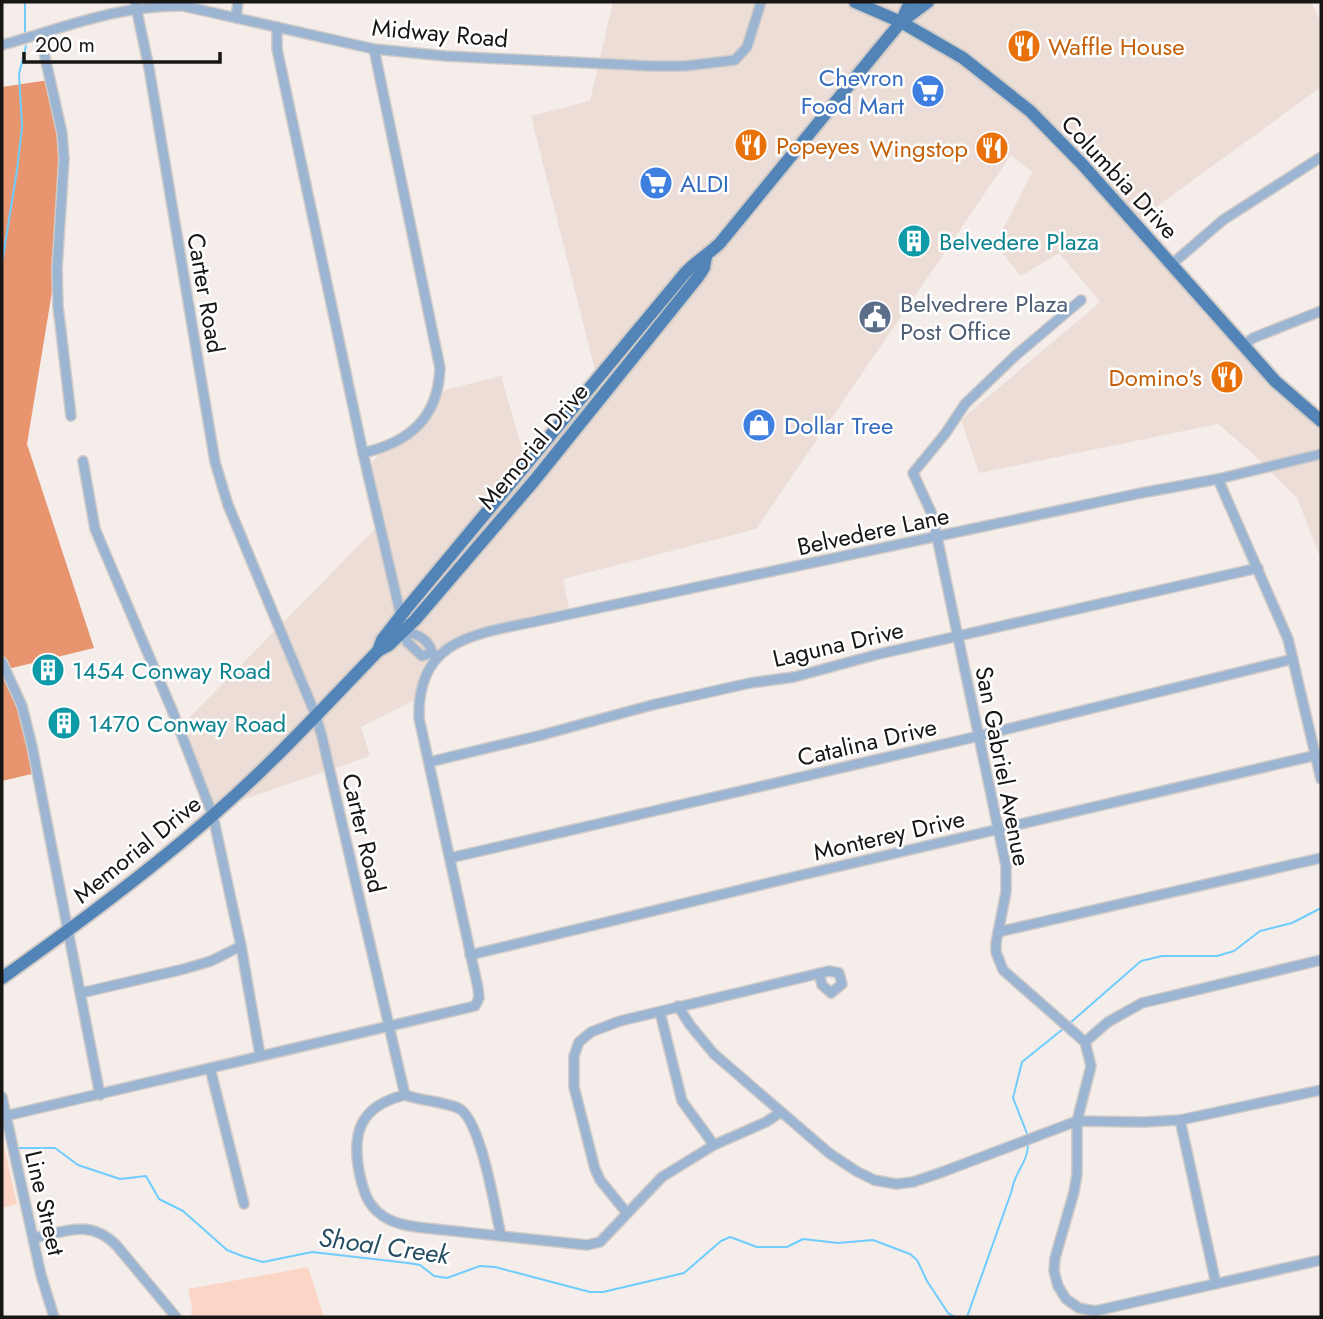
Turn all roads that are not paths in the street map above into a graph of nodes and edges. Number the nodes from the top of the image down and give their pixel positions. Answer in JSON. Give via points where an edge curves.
{"nodes":[{"id":1,"x":238,"y":2,"type":"edge"},
{"id":2,"x":761,"y":2,"type":"edge"},
{"id":3,"x":855,"y":2,"type":"edge"},
{"id":4,"x":910,"y":2,"type":"edge"},
{"id":5,"x":928,"y":2,"type":"edge"},
{"id":6,"x":136,"y":5,"type":"edge"},
{"id":7,"x":236,"y":18,"type":"junction"},
{"id":8,"x":901,"y":22,"type":"junction"},
{"id":9,"x":276,"y":27,"type":"junction"},
{"id":10,"x":40,"y":35,"type":"junction"},
{"id":11,"x":2,"y":46,"type":"edge"},
{"id":12,"x":374,"y":49,"type":"junction"},
{"id":13,"x":1321,"y":157,"type":"edge"},
{"id":14,"x":706,"y":257,"type":"junction"},
{"id":15,"x":1172,"y":264,"type":"junction"},
{"id":16,"x":1081,"y":300,"type":"dead end"},
{"id":17,"x":1321,"y":311,"type":"edge"},
{"id":18,"x":1244,"y":345,"type":"junction"},
{"id":19,"x":71,"y":416,"type":"dead end"},
{"id":20,"x":1321,"y":421,"type":"edge"},
{"id":21,"x":363,"y":453,"type":"junction"},
{"id":22,"x":1321,"y":454,"type":"edge"},
{"id":23,"x":83,"y":461,"type":"dead end"},
{"id":24,"x":1218,"y":479,"type":"junction"},
{"id":25,"x":937,"y":537,"type":"junction"},
{"id":26,"x":1258,"y":568,"type":"junction"},
{"id":27,"x":401,"y":617,"type":"junction"},
{"id":28,"x":406,"y":631,"type":"junction"},
{"id":29,"x":958,"y":636,"type":"junction"},
{"id":30,"x":378,"y":651,"type":"junction"},
{"id":31,"x":435,"y":655,"type":"junction"},
{"id":32,"x":1293,"y":659,"type":"junction"},
{"id":33,"x":2,"y":662,"type":"edge"},
{"id":34,"x":316,"y":716,"type":"junction"},
{"id":35,"x":979,"y":736,"type":"junction"},
{"id":36,"x":1317,"y":755,"type":"junction"},
{"id":37,"x":429,"y":762,"type":"junction"},
{"id":38,"x":1321,"y":779,"type":"edge"},
{"id":39,"x":213,"y":816,"type":"junction"},
{"id":40,"x":998,"y":829,"type":"junction"},
{"id":41,"x":450,"y":858,"type":"junction"},
{"id":42,"x":1321,"y":858,"type":"edge"},
{"id":43,"x":69,"y":931,"type":"junction"},
{"id":44,"x":998,"y":932,"type":"junction"},
{"id":45,"x":241,"y":946,"type":"junction"},
{"id":46,"x":470,"y":955,"type":"junction"},
{"id":47,"x":1321,"y":960,"type":"edge"},
{"id":48,"x":819,"y":973,"type":"dead end"},
{"id":49,"x":2,"y":978,"type":"edge"},
{"id":50,"x":81,"y":993,"type":"junction"},
{"id":51,"x":678,"y":1006,"type":"junction"},
{"id":52,"x":660,"y":1012,"type":"junction"},
{"id":53,"x":388,"y":1026,"type":"junction"},
{"id":54,"x":1085,"y":1042,"type":"junction"},
{"id":55,"x":260,"y":1055,"type":"junction"},
{"id":56,"x":210,"y":1068,"type":"junction"},
{"id":57,"x":1321,"y":1090,"type":"edge"},
{"id":58,"x":100,"y":1095,"type":"junction"},
{"id":59,"x":405,"y":1095,"type":"junction"},
{"id":60,"x":2,"y":1097,"type":"edge"},
{"id":61,"x":781,"y":1112,"type":"junction"},
{"id":62,"x":5,"y":1115,"type":"junction"},
{"id":63,"x":1180,"y":1120,"type":"junction"},
{"id":64,"x":1077,"y":1121,"type":"junction"},
{"id":65,"x":714,"y":1145,"type":"junction"},
{"id":66,"x":244,"y":1203,"type":"dead end"},
{"id":67,"x":626,"y":1212,"type":"junction"},
{"id":68,"x":501,"y":1236,"type":"junction"},
{"id":69,"x":34,"y":1238,"type":"junction"},
{"id":70,"x":1321,"y":1260,"type":"edge"},
{"id":71,"x":1216,"y":1284,"type":"junction"},
{"id":72,"x":1096,"y":1314,"type":"edge"},
{"id":73,"x":54,"y":1317,"type":"edge"},
{"id":74,"x":176,"y":1317,"type":"edge"}],
"edges":[{"from":1,"to":7,"type":"street"},
{"from":2,"to":12,"type":"street","name":"Midway Road","via":[[747,47],[729,62],[651,66]]},
{"from":3,"to":8,"type":"main road","name":"Columbia Drive"},
{"from":4,"to":8,"type":"main road","name":"Memorial Drive"},
{"from":5,"to":8,"type":"main road","name":"Memorial Drive"},
{"from":6,"to":7,"type":"street","name":"Midway Road","via":[[183,6]]},
{"from":6,"to":10,"type":"street","name":"Midway Road"},
{"from":6,"to":34,"type":"street","name":"Carter Road","via":[[215,462],[228,505]]},
{"from":7,"to":9,"type":"street","name":"Midway Road"},
{"from":8,"to":14,"type":"main road","name":"Memorial Drive"},
{"from":8,"to":15,"type":"main road","name":"Columbia Drive","via":[[963,58],[1030,111]]},
{"from":9,"to":12,"type":"street","name":"Midway Road"},
{"from":9,"to":21,"type":"street"},
{"from":10,"to":11,"type":"street","name":"Midway Road"},
{"from":10,"to":19,"type":"street","via":[[62,133],[58,306]]},
{"from":12,"to":21,"type":"street","via":[[440,376],[436,398],[415,429],[381,449]]},
{"from":13,"to":15,"type":"street","via":[[1223,220]]},
{"from":14,"to":27,"type":"main road","name":"Memorial Drive","via":[[685,273]]},
{"from":14,"to":28,"type":"main road","name":"Memorial Drive","via":[[698,277],[625,370]]},
{"from":15,"to":18,"type":"main road","name":"Columbia Drive"},
{"from":16,"to":25,"type":"street","name":"San Gabriel Avenue","via":[[965,404],[913,473]]},
{"from":17,"to":18,"type":"street"},
{"from":18,"to":20,"type":"main road","name":"Columbia Drive","via":[[1275,381]]},
{"from":21,"to":27,"type":"street"},
{"from":22,"to":24,"type":"street","name":"Belvedere Lane"},
{"from":23,"to":39,"type":"street","via":[[95,529]]},
{"from":24,"to":25,"type":"street","name":"Belvedere Lane"},
{"from":24,"to":26,"type":"street"},
{"from":25,"to":29,"type":"street","name":"San Gabriel Avenue"},
{"from":25,"to":31,"type":"street","name":"Belvedere Lane","via":[[476,634]]},
{"from":26,"to":29,"type":"street","name":"Laguna Drive"},
{"from":26,"to":32,"type":"street"},
{"from":27,"to":28,"type":"street"},
{"from":27,"to":30,"type":"main road","name":"Memorial Drive"},
{"from":28,"to":30,"type":"main road","name":"Memorial Drive"},
{"from":28,"to":31,"type":"street","via":[[407,642],[422,656]]},
{"from":29,"to":35,"type":"street","name":"San Gabriel Avenue"},
{"from":29,"to":37,"type":"street","name":"Laguna Drive","via":[[794,677],[652,705]]},
{"from":30,"to":34,"type":"main road","name":"Memorial Drive"},
{"from":31,"to":37,"type":"street","via":[[418,695]]},
{"from":32,"to":35,"type":"street","name":"Catalina Drive"},
{"from":32,"to":36,"type":"street"},
{"from":33,"to":43,"type":"street","via":[[22,706]]},
{"from":34,"to":39,"type":"main road","name":"Memorial Drive"},
{"from":34,"to":53,"type":"street","name":"Carter Road"},
{"from":35,"to":40,"type":"street","name":"San Gabriel Avenue"},
{"from":35,"to":41,"type":"street","name":"Catalina Drive"},
{"from":36,"to":38,"type":"street"},
{"from":36,"to":40,"type":"street","name":"Monterey Drive"},
{"from":37,"to":41,"type":"street"},
{"from":39,"to":43,"type":"main road","name":"Memorial Drive"},
{"from":39,"to":45,"type":"street"},
{"from":40,"to":44,"type":"street","name":"San Gabriel Avenue","via":[[1006,866]]},
{"from":40,"to":46,"type":"street","name":"Monterey Drive"},
{"from":41,"to":46,"type":"street"},
{"from":42,"to":44,"type":"street"},
{"from":43,"to":49,"type":"main road","name":"Memorial Drive"},
{"from":43,"to":50,"type":"street"},
{"from":44,"to":54,"type":"street","name":"San Gabriel Avenue","via":[[996,952],[1003,970]]},
{"from":45,"to":50,"type":"street","via":[[184,970]]},
{"from":45,"to":55,"type":"street"},
{"from":46,"to":53,"type":"street","via":[[478,1003]]},
{"from":47,"to":54,"type":"street","via":[[1142,1003],[1108,1022]]},
{"from":48,"to":51,"type":"street"},
{"from":50,"to":58,"type":"street"},
{"from":51,"to":52,"type":"street"},
{"from":51,"to":61,"type":"street","via":[[714,1054]]},
{"from":52,"to":65,"type":"street","via":[[682,1101]]},
{"from":52,"to":67,"type":"street","via":[[591,1032],[579,1042],[574,1056],[574,1087],[595,1169]]},
{"from":53,"to":55,"type":"street"},
{"from":53,"to":59,"type":"street","name":"Carter Road"},
{"from":54,"to":64,"type":"street","via":[[1091,1066]]},
{"from":55,"to":56,"type":"street"},
{"from":56,"to":58,"type":"street"},
{"from":56,"to":66,"type":"street"},
{"from":57,"to":63,"type":"street"},
{"from":58,"to":62,"type":"street"},
{"from":59,"to":68,"type":"street","via":[[460,1109],[469,1117],[485,1163]]},
{"from":59,"to":68,"type":"street","via":[[371,1112],[357,1133],[357,1161],[367,1201],[400,1224]]},
{"from":60,"to":62,"type":"street","name":"Line Street"},
{"from":61,"to":64,"type":"street","via":[[856,1171],[896,1184],[945,1171]]},
{"from":61,"to":65,"type":"street"},
{"from":62,"to":69,"type":"street","name":"Line Street"},
{"from":63,"to":64,"type":"street"},
{"from":63,"to":71,"type":"street"},
{"from":64,"to":72,"type":"street","via":[[1074,1192],[1054,1271],[1066,1299]]},
{"from":65,"to":67,"type":"street","via":[[662,1177]]},
{"from":67,"to":68,"type":"street","via":[[600,1242],[587,1245]]},
{"from":69,"to":73,"type":"street","name":"Line Street"},
{"from":69,"to":74,"type":"street","via":[[83,1228],[107,1236]]},
{"from":70,"to":71,"type":"street"},
{"from":71,"to":72,"type":"street"}]}
